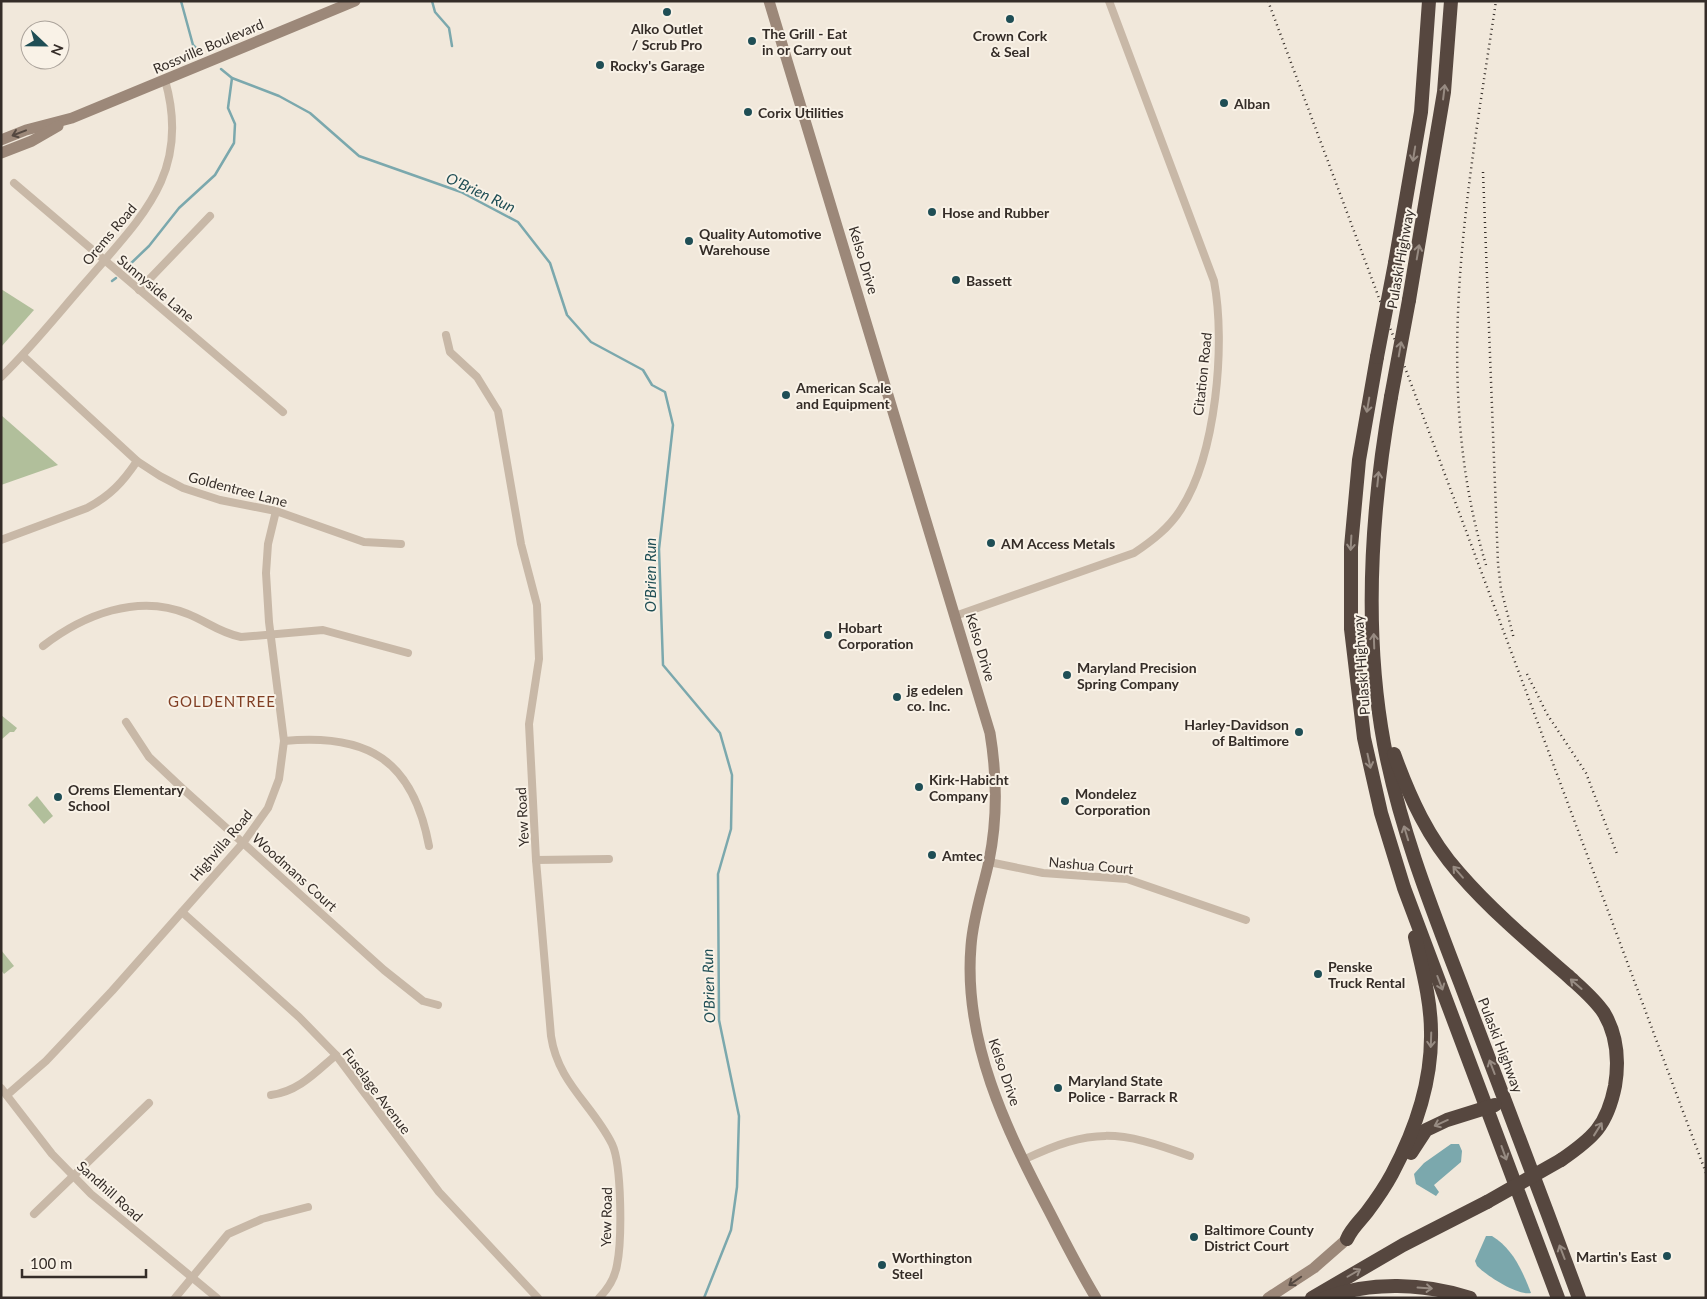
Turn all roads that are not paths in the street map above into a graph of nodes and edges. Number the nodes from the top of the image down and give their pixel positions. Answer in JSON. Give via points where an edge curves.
{"nodes":[{"id":1,"x":355,"y":1,"type":"edge"},
{"id":2,"x":769,"y":1,"type":"edge"},
{"id":3,"x":1109,"y":1,"type":"edge"},
{"id":4,"x":1429,"y":1,"type":"edge"},
{"id":5,"x":1451,"y":1,"type":"edge"},
{"id":6,"x":165,"y":80,"type":"junction"},
{"id":7,"x":72,"y":118,"type":"junction"},
{"id":8,"x":1,"y":140,"type":"edge"},
{"id":9,"x":1,"y":153,"type":"edge"},
{"id":10,"x":14,"y":183,"type":"dead end"},
{"id":11,"x":210,"y":216,"type":"dead end"},
{"id":12,"x":104,"y":260,"type":"junction"},
{"id":13,"x":139,"y":290,"type":"junction"},
{"id":14,"x":446,"y":335,"type":"dead end"},
{"id":15,"x":23,"y":356,"type":"junction"},
{"id":16,"x":1,"y":377,"type":"edge"},
{"id":17,"x":283,"y":412,"type":"dead end"},
{"id":18,"x":137,"y":461,"type":"junction"},
{"id":19,"x":276,"y":511,"type":"junction"},
{"id":20,"x":1,"y":540,"type":"edge"},
{"id":21,"x":401,"y":544,"type":"dead end"},
{"id":22,"x":955,"y":616,"type":"junction"},
{"id":23,"x":271,"y":634,"type":"junction"},
{"id":24,"x":43,"y":646,"type":"dead end"},
{"id":25,"x":408,"y":653,"type":"dead end"},
{"id":26,"x":1360,"y":714,"type":"junction"},
{"id":27,"x":1380,"y":715,"type":"junction"},
{"id":28,"x":126,"y":722,"type":"dead end"},
{"id":29,"x":284,"y":741,"type":"junction"},
{"id":30,"x":244,"y":843,"type":"junction"},
{"id":31,"x":428,"y":846,"type":"dead end"},
{"id":32,"x":608,"y":859,"type":"dead end"},
{"id":33,"x":536,"y":860,"type":"junction"},
{"id":34,"x":989,"y":862,"type":"junction"},
{"id":35,"x":1404,"y":888,"type":"junction"},
{"id":36,"x":182,"y":912,"type":"junction"},
{"id":37,"x":1246,"y":920,"type":"dead end"},
{"id":38,"x":438,"y":1005,"type":"dead end"},
{"id":39,"x":336,"y":1055,"type":"junction"},
{"id":40,"x":1,"y":1088,"type":"edge"},
{"id":41,"x":6,"y":1095,"type":"junction"},
{"id":42,"x":272,"y":1095,"type":"dead end"},
{"id":43,"x":1505,"y":1102,"type":"junction"},
{"id":44,"x":149,"y":1103,"type":"dead end"},
{"id":45,"x":1487,"y":1107,"type":"junction"},
{"id":46,"x":1190,"y":1156,"type":"dead end"},
{"id":47,"x":1023,"y":1160,"type":"junction"},
{"id":48,"x":73,"y":1175,"type":"junction"},
{"id":49,"x":308,"y":1207,"type":"dead end"},
{"id":50,"x":34,"y":1214,"type":"dead end"},
{"id":51,"x":1347,"y":1240,"type":"junction"},
{"id":52,"x":191,"y":1277,"type":"junction"},
{"id":53,"x":175,"y":1298,"type":"edge"},
{"id":54,"x":217,"y":1298,"type":"edge"},
{"id":55,"x":538,"y":1298,"type":"edge"},
{"id":56,"x":599,"y":1298,"type":"edge"},
{"id":57,"x":1096,"y":1298,"type":"edge"},
{"id":58,"x":1268,"y":1298,"type":"edge"},
{"id":59,"x":1312,"y":1298,"type":"edge"},
{"id":60,"x":1325,"y":1298,"type":"edge"},
{"id":61,"x":1470,"y":1298,"type":"edge"},
{"id":62,"x":1558,"y":1298,"type":"edge"},
{"id":63,"x":1579,"y":1298,"type":"edge"}],
"edges":[{"from":1,"to":6,"type":"street","name":"Rossville Boulevard"},
{"from":2,"to":22,"type":"street","name":"Kelso Drive"},
{"from":3,"to":22,"type":"street","name":"Citation Road","via":[[1214,281],[1218,303],[1219,356],[1203,458],[1181,510],[1155,538],[1134,553]]},
{"from":4,"to":26,"type":"highway","name":"Pulaski Highway","one_way":true,"bridge":true,"via":[[1421,112],[1359,463],[1351,547],[1351,629]]},
{"from":27,"to":5,"type":"highway","name":"Pulaski Highway","one_way":true,"bridge":true,"via":[[1374,638],[1373,548],[1379,472],[1444,92]]},
{"from":6,"to":7,"type":"street","name":"Rossville Boulevard"},
{"from":6,"to":12,"type":"street","name":"Orems Road","via":[[174,121],[173,140],[164,174],[150,204]]},
{"from":7,"to":8,"type":"street","name":"Rossville Boulevard","one_way":true},
{"from":7,"to":9,"type":"street","name":"Rossville Boulevard","via":[[32,141]]},
{"from":10,"to":12,"type":"street","name":"Sunnyside Lane"},
{"from":11,"to":13,"type":"street"},
{"from":12,"to":13,"type":"street","name":"Sunnyside Lane"},
{"from":12,"to":15,"type":"street","name":"Orems Road"},
{"from":13,"to":17,"type":"street","name":"Sunnyside Lane"},
{"from":14,"to":33,"type":"street","name":"Yew Road","via":[[450,352],[477,377],[498,411],[521,544],[537,605],[539,659],[529,724]]},
{"from":15,"to":16,"type":"street","name":"Orems Road"},
{"from":15,"to":18,"type":"street","name":"Goldentree Lane"},
{"from":18,"to":19,"type":"street","name":"Goldentree Lane","via":[[183,488],[220,500]]},
{"from":18,"to":20,"type":"street","via":[[119,487],[100,501]]},
{"from":19,"to":21,"type":"street","name":"Goldentree Lane","via":[[364,542]]},
{"from":19,"to":23,"type":"street","name":"Highvilla Road","via":[[268,544],[266,573]]},
{"from":22,"to":34,"type":"street","name":"Kelso Drive","via":[[984,707],[994,756],[996,813]]},
{"from":23,"to":24,"type":"street","via":[[233,636],[187,613],[139,606],[114,609],[73,624]]},
{"from":23,"to":25,"type":"street","via":[[335,631]]},
{"from":23,"to":29,"type":"street","name":"Highvilla Road"},
{"from":26,"to":27,"type":"highway"},
{"from":26,"to":35,"type":"highway","name":"Pulaski Highway","one_way":true,"via":[[1381,813]]},
{"from":43,"to":27,"type":"highway","name":"Pulaski Highway","one_way":true,"via":[[1410,844],[1394,789]]},
{"from":59,"to":27,"type":"highway","one_way":true,"bridge":true,"via":[[1561,1160],[1593,1137],[1608,1110],[1618,1068],[1614,1036],[1592,998],[1482,898],[1442,852],[1413,803]]},
{"from":28,"to":30,"type":"street","name":"Woodmans Court","via":[[149,757]]},
{"from":29,"to":30,"type":"street","name":"Highvilla Road","via":[[276,791]]},
{"from":29,"to":31,"type":"street","via":[[345,741],[386,761],[408,787],[425,827]]},
{"from":30,"to":36,"type":"street","name":"Highvilla Road"},
{"from":30,"to":38,"type":"street","name":"Woodmans Court","via":[[404,987],[423,1001]]},
{"from":32,"to":33,"type":"street"},
{"from":33,"to":56,"type":"street","name":"Yew Road","via":[[551,1036],[556,1060],[574,1091],[604,1129],[613,1146],[618,1171],[617,1265],[609,1285]]},
{"from":34,"to":37,"type":"street","name":"Nashua Court","via":[[1043,873],[1127,879]]},
{"from":34,"to":47,"type":"street","name":"Kelso Drive","via":[[972,932],[970,990],[987,1073]]},
{"from":35,"to":45,"type":"highway","name":"Pulaski Highway","one_way":true},
{"from":35,"to":51,"type":"highway","one_way":true,"via":[[1430,1010],[1431,1045],[1427,1079],[1414,1123],[1392,1175]]},
{"from":36,"to":39,"type":"street","name":"Fuselage Avenue"},
{"from":36,"to":41,"type":"street","name":"Highvilla Road","via":[[66,1041]]},
{"from":39,"to":42,"type":"street","via":[[294,1089]]},
{"from":39,"to":55,"type":"street","name":"Fuselage Avenue","via":[[439,1192]]},
{"from":40,"to":41,"type":"street","name":"Sandhill Road"},
{"from":41,"to":48,"type":"street","name":"Sandhill Road","via":[[52,1154]]},
{"from":43,"to":45,"type":"highway"},
{"from":63,"to":43,"type":"highway","name":"Pulaski Highway","one_way":true},
{"from":44,"to":48,"type":"street"},
{"from":45,"to":51,"type":"highway","one_way":true,"via":[[1426,1130],[1386,1196]]},
{"from":45,"to":62,"type":"highway","name":"Pulaski Highway","one_way":true},
{"from":46,"to":47,"type":"street","via":[[1131,1138],[1098,1135],[1061,1144]]},
{"from":47,"to":57,"type":"street","name":"Kelso Drive"},
{"from":48,"to":50,"type":"street"},
{"from":48,"to":52,"type":"street","name":"Sandhill Road"},
{"from":49,"to":52,"type":"street","via":[[236,1229]]},
{"from":51,"to":58,"type":"street","one_way":true,"via":[[1314,1268]]},
{"from":52,"to":53,"type":"street"},
{"from":52,"to":54,"type":"street","name":"Sandhill Road"},
{"from":60,"to":61,"type":"highway","one_way":true,"via":[[1368,1288],[1402,1287],[1435,1288]]}]}
